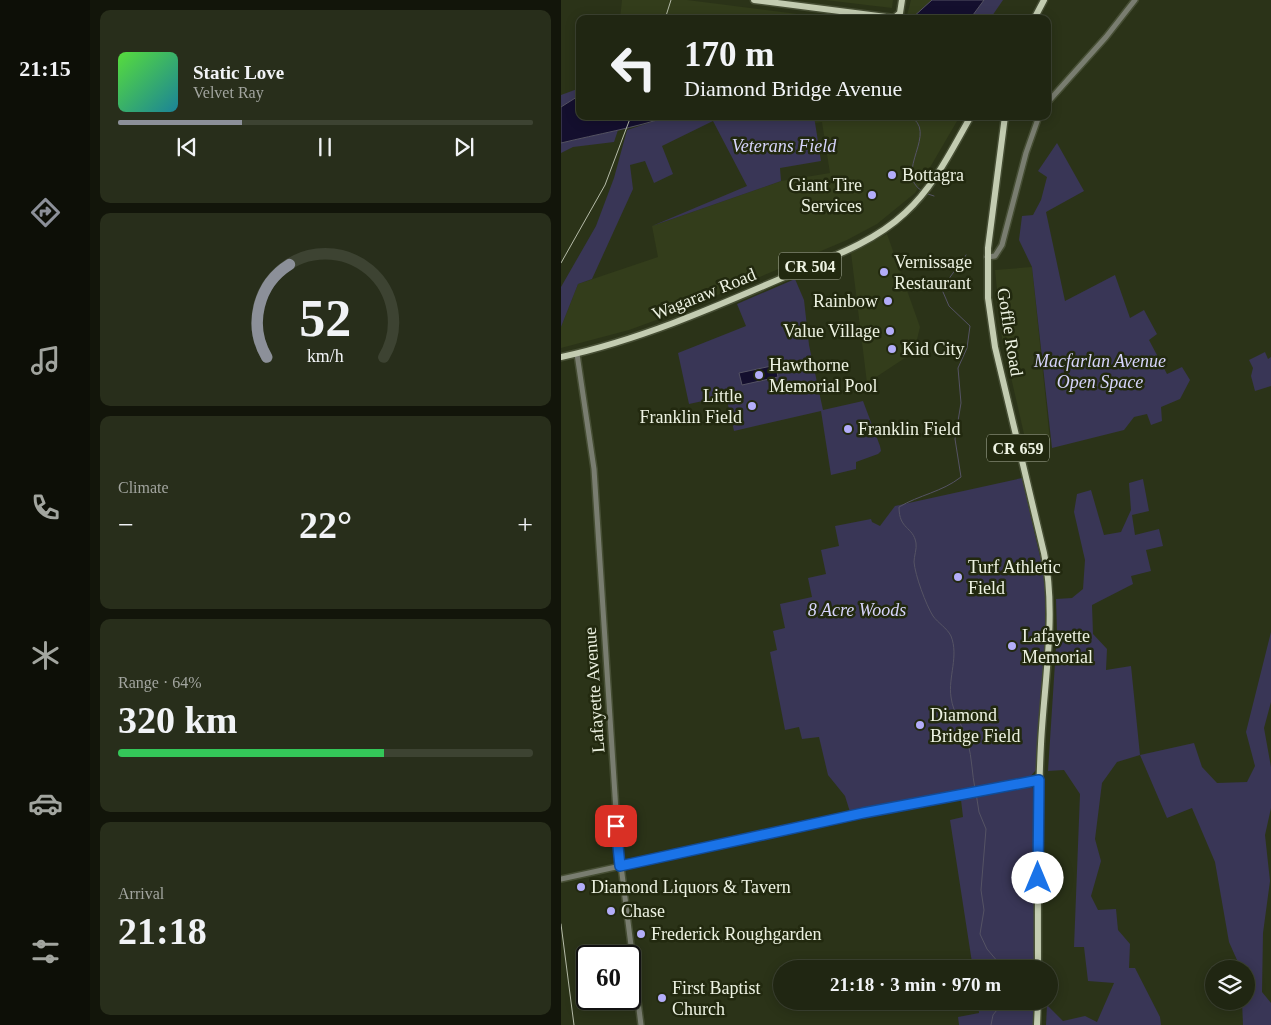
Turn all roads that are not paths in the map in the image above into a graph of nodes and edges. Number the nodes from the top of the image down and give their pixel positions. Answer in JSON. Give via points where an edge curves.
{"nodes":[{"id":1,"x":754,"y":0,"type":"edge"},
{"id":2,"x":902,"y":0,"type":"edge"},
{"id":3,"x":1044,"y":0,"type":"edge"},
{"id":4,"x":1135,"y":0,"type":"edge"},
{"id":5,"x":874,"y":15,"type":"edge"},
{"id":6,"x":898,"y":15,"type":"edge"},
{"id":7,"x":1036,"y":15,"type":"edge"},
{"id":8,"x":1051,"y":99,"type":"edge"},
{"id":9,"x":969,"y":120,"type":"edge"},
{"id":10,"x":1004,"y":120,"type":"edge"},
{"id":11,"x":1037,"y":120,"type":"edge"},
{"id":12,"x":987,"y":258,"type":"junction"},
{"id":13,"x":577,"y":354,"type":"junction"},
{"id":14,"x":561,"y":358,"type":"edge"},
{"id":15,"x":1039,"y":780,"type":"junction"},
{"id":16,"x":620,"y":866,"type":"junction"},
{"id":17,"x":561,"y":879,"type":"edge"},
{"id":18,"x":1039,"y":960,"type":"edge"},
{"id":19,"x":1038,"y":1010,"type":"edge"},
{"id":20,"x":641,"y":1025,"type":"edge"},
{"id":21,"x":1037,"y":1025,"type":"edge"}],
"edges":[{"from":1,"to":5,"type":"main road"},
{"from":2,"to":6,"type":"main road"},
{"from":3,"to":7,"type":"main road"},
{"from":4,"to":8,"type":"street"},
{"from":9,"to":13,"type":"main road","name":"Wagaraw Road","number":"CR 504","via":[[924,193],[890,226],[848,250],[701,313]]},
{"from":10,"to":12,"type":"main road","name":"Goffle Road","number":"CR 659"},
{"from":11,"to":12,"type":"street","via":[[1025,153],[1002,245],[995,256]]},
{"from":12,"to":15,"type":"main road","name":"Goffle Road","number":"CR 659","via":[[995,347],[1047,569],[1048,630]]},
{"from":13,"to":14,"type":"main road","name":"Wagaraw Road","number":"CR 504"},
{"from":13,"to":16,"type":"street","name":"Lafayette Avenue","via":[[594,469]]},
{"from":15,"to":16,"type":"street","via":[[863,813]]},
{"from":15,"to":18,"type":"main road","name":"Goffle Road","number":"CR 659"},
{"from":16,"to":17,"type":"street"},
{"from":16,"to":20,"type":"street","name":"Lafayette Avenue"},
{"from":19,"to":21,"type":"main road"}]}
